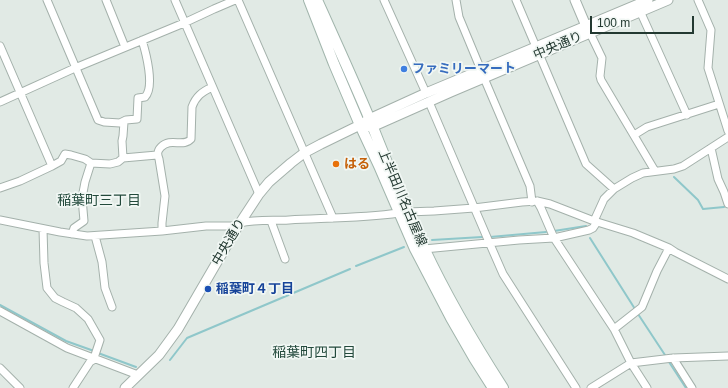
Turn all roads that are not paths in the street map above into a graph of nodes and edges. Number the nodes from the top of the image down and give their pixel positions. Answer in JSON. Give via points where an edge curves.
{"nodes":[{"id":1,"x":47,"y":0,"type":"edge"},
{"id":2,"x":106,"y":0,"type":"edge"},
{"id":3,"x":175,"y":0,"type":"edge"},
{"id":4,"x":236,"y":0,"type":"edge"},
{"id":5,"x":309,"y":0,"type":"edge"},
{"id":6,"x":317,"y":0,"type":"edge"},
{"id":7,"x":384,"y":0,"type":"edge"},
{"id":8,"x":456,"y":0,"type":"edge"},
{"id":9,"x":516,"y":0,"type":"edge"},
{"id":10,"x":575,"y":0,"type":"edge"},
{"id":11,"x":648,"y":0,"type":"edge"},
{"id":12,"x":668,"y":0,"type":"edge"},
{"id":13,"x":698,"y":0,"type":"edge"},
{"id":14,"x":638,"y":5,"type":"edge"},
{"id":15,"x":184,"y":23,"type":"junction"},
{"id":16,"x":588,"y":29,"type":"junction"},
{"id":17,"x":142,"y":40,"type":"junction"},
{"id":18,"x":0,"y":46,"type":"edge"},
{"id":19,"x":125,"y":47,"type":"junction"},
{"id":20,"x":538,"y":51,"type":"junction"},
{"id":21,"x":76,"y":68,"type":"junction"},
{"id":22,"x":483,"y":74,"type":"junction"},
{"id":23,"x":212,"y":87,"type":"junction"},
{"id":24,"x":20,"y":93,"type":"junction"},
{"id":25,"x":427,"y":97,"type":"junction"},
{"id":26,"x":0,"y":102,"type":"edge"},
{"id":27,"x":719,"y":104,"type":"junction"},
{"id":28,"x":687,"y":115,"type":"junction"},
{"id":29,"x":124,"y":122,"type":"junction"},
{"id":30,"x":371,"y":123,"type":"junction"},
{"id":31,"x":360,"y":126,"type":"junction"},
{"id":32,"x":728,"y":131,"type":"edge"},
{"id":33,"x":634,"y":135,"type":"junction"},
{"id":34,"x":728,"y":137,"type":"edge"},
{"id":35,"x":712,"y":148,"type":"junction"},
{"id":36,"x":304,"y":153,"type":"junction"},
{"id":37,"x":157,"y":155,"type":"junction"},
{"id":38,"x":123,"y":158,"type":"junction"},
{"id":39,"x":91,"y":163,"type":"junction"},
{"id":40,"x":52,"y":166,"type":"junction"},
{"id":41,"x":655,"y":171,"type":"junction"},
{"id":42,"x":0,"y":188,"type":"edge"},
{"id":43,"x":614,"y":189,"type":"junction"},
{"id":44,"x":259,"y":194,"type":"junction"},
{"id":45,"x":727,"y":200,"type":"edge"},
{"id":46,"x":534,"y":202,"type":"junction"},
{"id":47,"x":474,"y":208,"type":"junction"},
{"id":48,"x":403,"y":213,"type":"junction"},
{"id":49,"x":333,"y":218,"type":"junction"},
{"id":50,"x":0,"y":220,"type":"edge"},
{"id":51,"x":271,"y":221,"type":"junction"},
{"id":52,"x":595,"y":221,"type":"junction"},
{"id":53,"x":239,"y":224,"type":"junction"},
{"id":54,"x":42,"y":228,"type":"junction"},
{"id":55,"x":162,"y":231,"type":"junction"},
{"id":56,"x":72,"y":234,"type":"junction"},
{"id":57,"x":95,"y":236,"type":"junction"},
{"id":58,"x":554,"y":238,"type":"junction"},
{"id":59,"x":489,"y":242,"type":"junction"},
{"id":60,"x":669,"y":248,"type":"junction"},
{"id":61,"x":424,"y":249,"type":"junction"},
{"id":62,"x":285,"y":259,"type":"dead end"},
{"id":63,"x":728,"y":279,"type":"edge"},
{"id":64,"x":112,"y":307,"type":"dead end"},
{"id":65,"x":0,"y":312,"type":"edge"},
{"id":66,"x":614,"y":329,"type":"junction"},
{"id":67,"x":95,"y":355,"type":"junction"},
{"id":68,"x":728,"y":356,"type":"edge"},
{"id":69,"x":673,"y":358,"type":"junction"},
{"id":70,"x":630,"y":362,"type":"junction"},
{"id":71,"x":0,"y":368,"type":"edge"},
{"id":72,"x":138,"y":376,"type":"junction"},
{"id":73,"x":20,"y":388,"type":"edge"},
{"id":74,"x":73,"y":388,"type":"edge"},
{"id":75,"x":126,"y":388,"type":"edge"},
{"id":76,"x":493,"y":388,"type":"edge"},
{"id":77,"x":503,"y":388,"type":"edge"},
{"id":78,"x":576,"y":388,"type":"edge"},
{"id":79,"x":591,"y":388,"type":"edge"},
{"id":80,"x":647,"y":388,"type":"edge"},
{"id":81,"x":692,"y":388,"type":"edge"}],
"edges":[{"from":1,"to":21,"type":"street"},
{"from":2,"to":19,"type":"street"},
{"from":3,"to":15,"type":"street"},
{"from":4,"to":15,"type":"street"},
{"from":4,"to":36,"type":"street"},
{"from":5,"to":31,"type":"main road","name":"上半田川名古屋線"},
{"from":6,"to":30,"type":"main road","name":"上半田川名古屋線"},
{"from":7,"to":25,"type":"street"},
{"from":8,"to":22,"type":"street","via":[[459,17]]},
{"from":9,"to":20,"type":"street"},
{"from":10,"to":16,"type":"street"},
{"from":11,"to":14,"type":"street","name":"中央通り"},
{"from":12,"to":14,"type":"street","name":"中央通り"},
{"from":13,"to":27,"type":"street","via":[[711,30],[708,68]]},
{"from":14,"to":16,"type":"street","name":"中央通り"},
{"from":14,"to":28,"type":"street"},
{"from":15,"to":17,"type":"street"},
{"from":15,"to":23,"type":"street"},
{"from":16,"to":20,"type":"street","name":"中央通り"},
{"from":16,"to":33,"type":"street","via":[[602,58],[600,76]]},
{"from":17,"to":19,"type":"street"},
{"from":17,"to":29,"type":"street","via":[[149,74],[148,95],[138,98],[137,119]]},
{"from":18,"to":24,"type":"street"},
{"from":19,"to":21,"type":"street"},
{"from":20,"to":22,"type":"street","name":"中央通り"},
{"from":20,"to":43,"type":"street","via":[[586,164]]},
{"from":21,"to":24,"type":"street"},
{"from":21,"to":29,"type":"street","via":[[98,120]]},
{"from":22,"to":25,"type":"street","name":"中央通り"},
{"from":22,"to":46,"type":"street","via":[[530,186]]},
{"from":23,"to":37,"type":"street","via":[[202,91],[193,103],[191,139],[188,142],[165,143]]},
{"from":23,"to":44,"type":"street"},
{"from":24,"to":26,"type":"street"},
{"from":24,"to":40,"type":"street"},
{"from":25,"to":30,"type":"street","name":"中央通り"},
{"from":25,"to":47,"type":"street"},
{"from":27,"to":28,"type":"street"},
{"from":27,"to":32,"type":"street"},
{"from":28,"to":33,"type":"street","via":[[647,127]]},
{"from":29,"to":38,"type":"street"},
{"from":30,"to":31,"type":"street","name":"中央通り"},
{"from":30,"to":48,"type":"main road","name":"上半田川名古屋線"},
{"from":31,"to":36,"type":"street","name":"中央通り"},
{"from":31,"to":48,"type":"main road","name":"上半田川名古屋線"},
{"from":33,"to":41,"type":"street"},
{"from":34,"to":35,"type":"street"},
{"from":35,"to":41,"type":"street","via":[[674,170]]},
{"from":35,"to":45,"type":"street","via":[[718,179]]},
{"from":36,"to":44,"type":"street","name":"中央通り","via":[[269,182]]},
{"from":36,"to":49,"type":"street"},
{"from":37,"to":38,"type":"street"},
{"from":37,"to":55,"type":"street","via":[[165,196]]},
{"from":38,"to":39,"type":"street","via":[[110,164]]},
{"from":39,"to":40,"type":"street","via":[[65,154],[61,161]]},
{"from":39,"to":56,"type":"street","via":[[82,198],[84,221],[74,228]]},
{"from":40,"to":42,"type":"street"},
{"from":41,"to":43,"type":"street","via":[[643,173]]},
{"from":43,"to":52,"type":"street","via":[[604,199]]},
{"from":44,"to":53,"type":"street","name":"中央通り"},
{"from":46,"to":47,"type":"street"},
{"from":46,"to":52,"type":"street","via":[[550,204]]},
{"from":46,"to":58,"type":"street","via":[[541,208]]},
{"from":47,"to":48,"type":"street"},
{"from":47,"to":59,"type":"street"},
{"from":48,"to":49,"type":"street"},
{"from":48,"to":61,"type":"main road","name":"上半田川名古屋線"},
{"from":48,"to":76,"type":"main road","name":"上半田川名古屋線","via":[[415,249],[451,318]]},
{"from":49,"to":51,"type":"street"},
{"from":50,"to":54,"type":"street"},
{"from":51,"to":53,"type":"street","via":[[250,220]]},
{"from":51,"to":62,"type":"street"},
{"from":52,"to":58,"type":"street","via":[[593,228],[589,230]]},
{"from":52,"to":60,"type":"street","via":[[634,233]]},
{"from":53,"to":55,"type":"street"},
{"from":53,"to":72,"type":"street","name":"中央通り","via":[[178,329],[159,355]]},
{"from":54,"to":56,"type":"street"},
{"from":54,"to":67,"type":"street","via":[[48,288],[55,298],[76,308],[88,319],[100,340]]},
{"from":55,"to":57,"type":"street"},
{"from":56,"to":57,"type":"street"},
{"from":57,"to":64,"type":"street","via":[[105,288]]},
{"from":58,"to":59,"type":"street"},
{"from":58,"to":66,"type":"street"},
{"from":59,"to":61,"type":"street"},
{"from":59,"to":78,"type":"street","via":[[503,274]]},
{"from":60,"to":63,"type":"street"},
{"from":60,"to":66,"type":"street","via":[[642,307]]},
{"from":61,"to":77,"type":"main road","name":"上半田川名古屋線","via":[[459,316]]},
{"from":65,"to":67,"type":"street","via":[[67,348]]},
{"from":66,"to":70,"type":"street"},
{"from":67,"to":72,"type":"street"},
{"from":67,"to":74,"type":"street"},
{"from":68,"to":69,"type":"street"},
{"from":69,"to":70,"type":"street"},
{"from":69,"to":81,"type":"street"},
{"from":70,"to":79,"type":"street"},
{"from":70,"to":80,"type":"street"},
{"from":71,"to":73,"type":"street"},
{"from":72,"to":75,"type":"street","name":"中央通り"}]}
